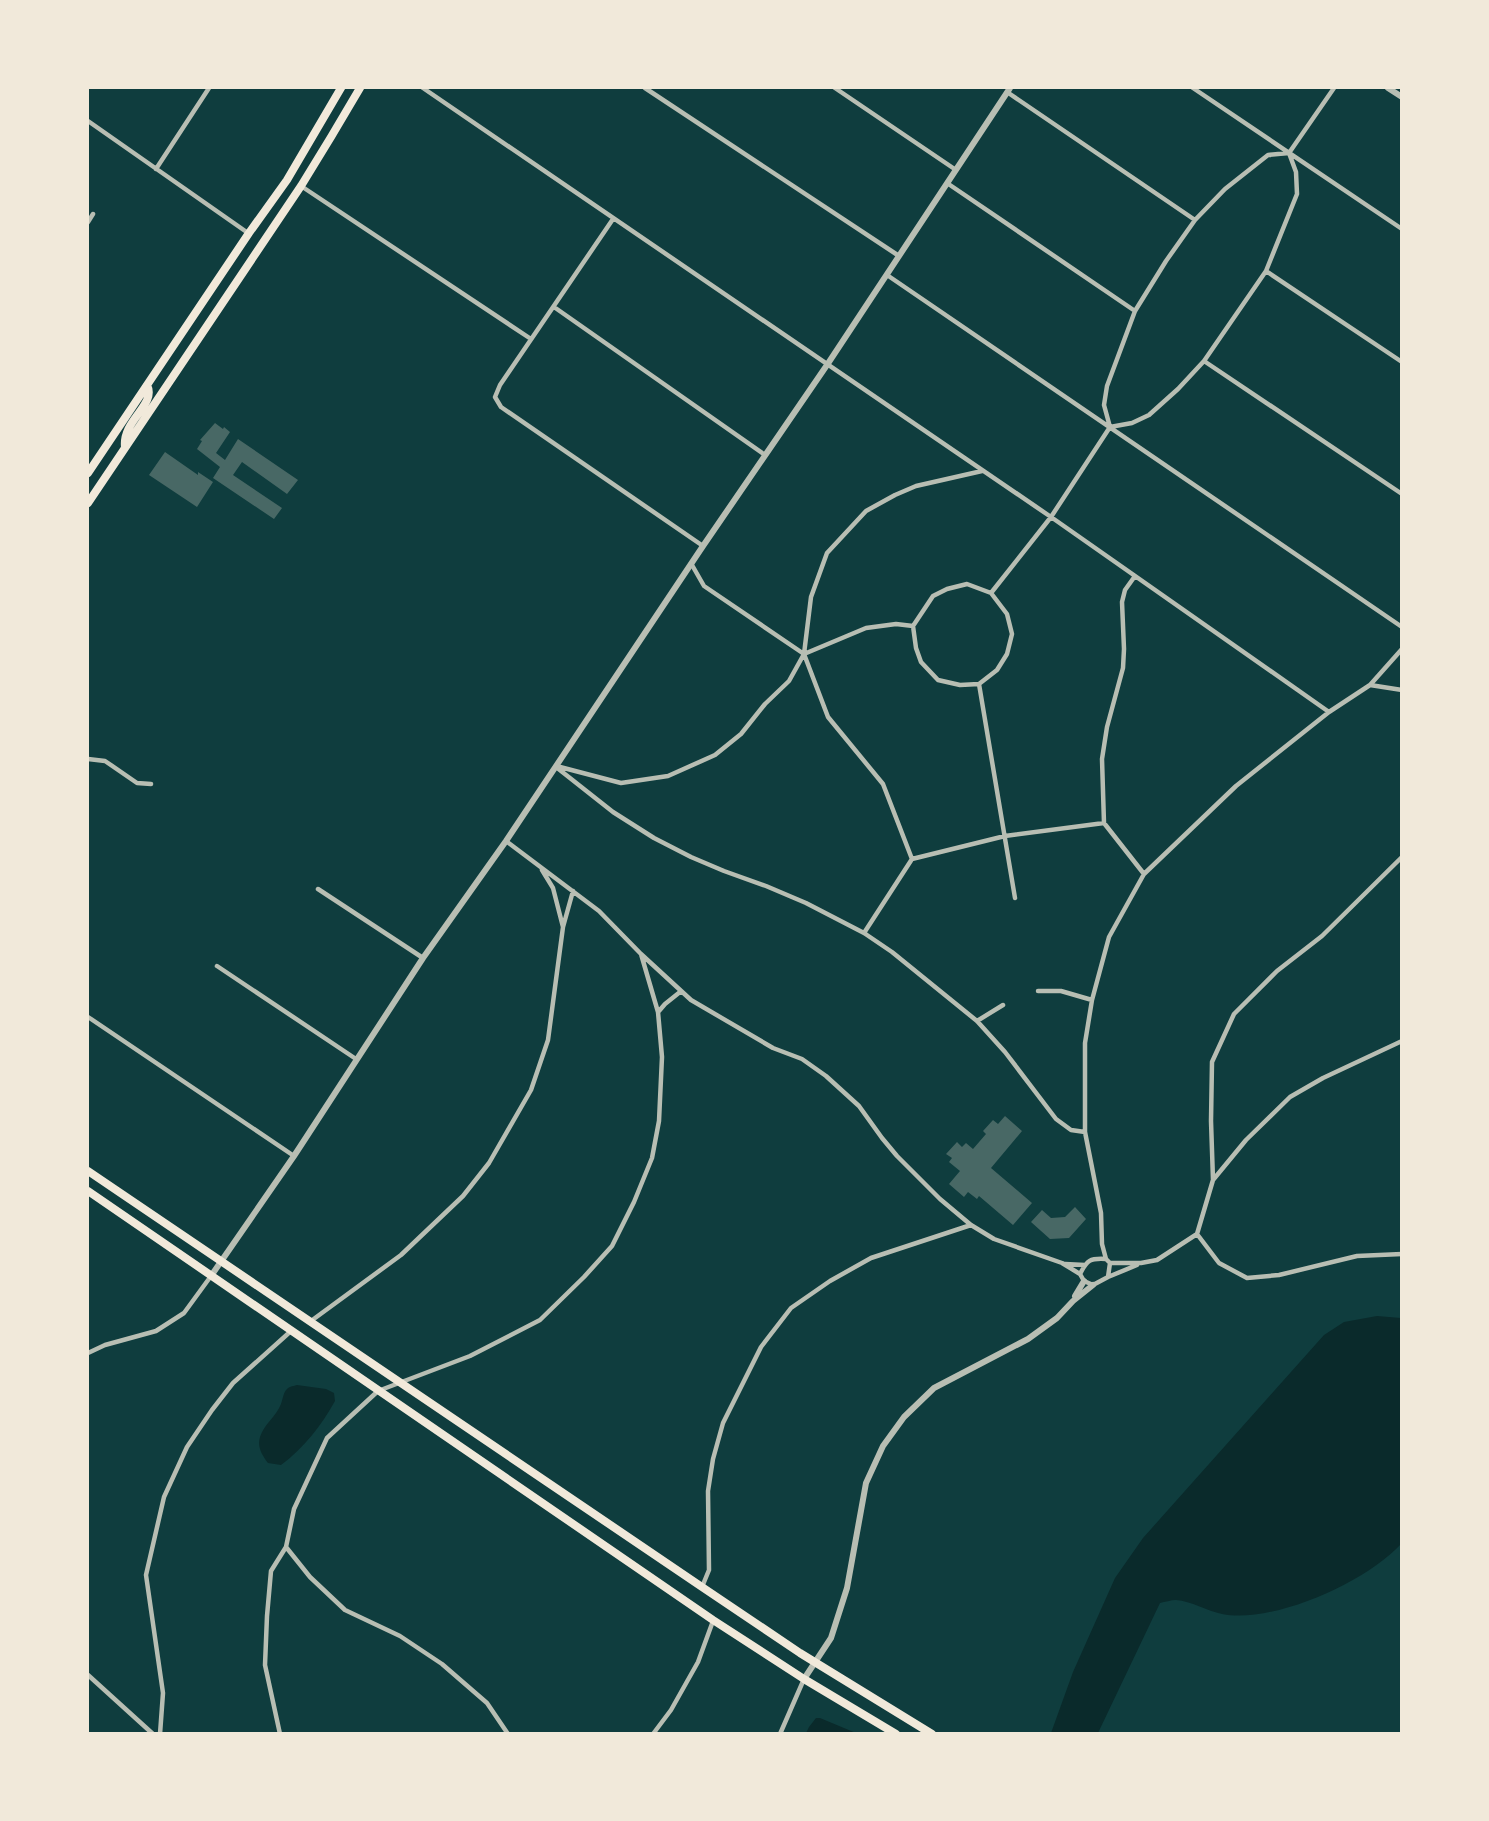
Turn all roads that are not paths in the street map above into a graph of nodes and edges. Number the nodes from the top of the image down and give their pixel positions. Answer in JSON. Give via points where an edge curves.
{"nodes":[{"id":1,"x":209,"y":88,"type":"edge"},
{"id":2,"x":341,"y":88,"type":"edge"},
{"id":3,"x":360,"y":88,"type":"edge"},
{"id":4,"x":423,"y":88,"type":"edge"},
{"id":5,"x":645,"y":88,"type":"edge"},
{"id":6,"x":835,"y":88,"type":"edge"},
{"id":7,"x":1193,"y":88,"type":"edge"},
{"id":8,"x":1334,"y":88,"type":"edge"},
{"id":9,"x":1388,"y":88,"type":"edge"},
{"id":10,"x":1009,"y":90,"type":"edge"},
{"id":11,"x":1402,"y":97,"type":"edge"},
{"id":12,"x":88,"y":121,"type":"edge"},
{"id":13,"x":1289,"y":153,"type":"junction"},
{"id":14,"x":156,"y":169,"type":"junction"},
{"id":15,"x":956,"y":170,"type":"junction"},
{"id":16,"x":947,"y":183,"type":"junction"},
{"id":17,"x":301,"y":186,"type":"junction"},
{"id":18,"x":93,"y":214,"type":"dead end"},
{"id":19,"x":613,"y":219,"type":"junction"},
{"id":20,"x":1195,"y":220,"type":"junction"},
{"id":21,"x":88,"y":222,"type":"edge"},
{"id":22,"x":1402,"y":229,"type":"edge"},
{"id":23,"x":249,"y":233,"type":"junction"},
{"id":24,"x":262,"y":243,"type":"junction"},
{"id":25,"x":899,"y":256,"type":"junction"},
{"id":26,"x":1266,"y":271,"type":"junction"},
{"id":27,"x":887,"y":275,"type":"junction"},
{"id":28,"x":554,"y":307,"type":"junction"},
{"id":29,"x":1135,"y":311,"type":"junction"},
{"id":30,"x":195,"y":313,"type":"junction"},
{"id":31,"x":209,"y":322,"type":"junction"},
{"id":32,"x":531,"y":339,"type":"junction"},
{"id":33,"x":1204,"y":361,"type":"junction"},
{"id":34,"x":1402,"y":362,"type":"edge"},
{"id":35,"x":827,"y":365,"type":"junction"},
{"id":36,"x":147,"y":384,"type":"junction"},
{"id":37,"x":1110,"y":427,"type":"junction"},
{"id":38,"x":125,"y":447,"type":"junction"},
{"id":39,"x":765,"y":455,"type":"junction"},
{"id":40,"x":982,"y":471,"type":"junction"},
{"id":41,"x":88,"y":473,"type":"edge"},
{"id":42,"x":1402,"y":494,"type":"edge"},
{"id":43,"x":88,"y":503,"type":"edge"},
{"id":44,"x":1051,"y":517,"type":"junction"},
{"id":45,"x":703,"y":546,"type":"junction"},
{"id":46,"x":692,"y":565,"type":"junction"},
{"id":47,"x":1135,"y":576,"type":"junction"},
{"id":48,"x":991,"y":593,"type":"junction"},
{"id":49,"x":914,"y":626,"type":"junction"},
{"id":50,"x":1402,"y":627,"type":"edge"},
{"id":51,"x":1402,"y":649,"type":"edge"},
{"id":52,"x":804,"y":654,"type":"junction"},
{"id":53,"x":979,"y":684,"type":"junction"},
{"id":54,"x":1370,"y":685,"type":"junction"},
{"id":55,"x":1402,"y":690,"type":"edge"},
{"id":56,"x":1329,"y":712,"type":"junction"},
{"id":57,"x":88,"y":759,"type":"edge"},
{"id":58,"x":555,"y":766,"type":"junction"},
{"id":59,"x":150,"y":784,"type":"dead end"},
{"id":60,"x":1104,"y":823,"type":"junction"},
{"id":61,"x":1005,"y":836,"type":"junction"},
{"id":62,"x":506,"y":841,"type":"junction"},
{"id":63,"x":1402,"y":858,"type":"edge"},
{"id":64,"x":912,"y":859,"type":"junction"},
{"id":65,"x":540,"y":866,"type":"junction"},
{"id":66,"x":1144,"y":874,"type":"junction"},
{"id":67,"x":318,"y":889,"type":"dead end"},
{"id":68,"x":573,"y":891,"type":"junction"},
{"id":69,"x":1015,"y":898,"type":"dead end"},
{"id":70,"x":563,"y":927,"type":"junction"},
{"id":71,"x":864,"y":933,"type":"junction"},
{"id":72,"x":641,"y":954,"type":"junction"},
{"id":73,"x":423,"y":958,"type":"junction"},
{"id":74,"x":217,"y":965,"type":"dead end"},
{"id":75,"x":1038,"y":991,"type":"dead end"},
{"id":76,"x":680,"y":992,"type":"junction"},
{"id":77,"x":1092,"y":1000,"type":"junction"},
{"id":78,"x":1003,"y":1005,"type":"dead end"},
{"id":79,"x":658,"y":1012,"type":"junction"},
{"id":80,"x":88,"y":1017,"type":"edge"},
{"id":81,"x":977,"y":1021,"type":"junction"},
{"id":82,"x":1402,"y":1041,"type":"edge"},
{"id":83,"x":356,"y":1059,"type":"junction"},
{"id":84,"x":1085,"y":1132,"type":"junction"},
{"id":85,"x":294,"y":1156,"type":"junction"},
{"id":86,"x":88,"y":1171,"type":"edge"},
{"id":87,"x":1213,"y":1180,"type":"junction"},
{"id":88,"x":88,"y":1191,"type":"edge"},
{"id":89,"x":971,"y":1225,"type":"junction"},
{"id":90,"x":1197,"y":1234,"type":"junction"},
{"id":91,"x":1102,"y":1244,"type":"junction"},
{"id":92,"x":1402,"y":1254,"type":"edge"},
{"id":93,"x":1093,"y":1258,"type":"junction"},
{"id":94,"x":1108,"y":1261,"type":"junction"},
{"id":95,"x":221,"y":1262,"type":"junction"},
{"id":96,"x":1062,"y":1263,"type":"junction"},
{"id":97,"x":1141,"y":1263,"type":"junction"},
{"id":98,"x":1085,"y":1265,"type":"junction"},
{"id":99,"x":211,"y":1276,"type":"junction"},
{"id":100,"x":1108,"y":1277,"type":"junction"},
{"id":101,"x":1082,"y":1278,"type":"junction"},
{"id":102,"x":1093,"y":1285,"type":"junction"},
{"id":103,"x":1073,"y":1301,"type":"junction"},
{"id":104,"x":310,"y":1321,"type":"junction"},
{"id":105,"x":292,"y":1331,"type":"junction"},
{"id":106,"x":88,"y":1353,"type":"edge"},
{"id":107,"x":399,"y":1382,"type":"junction"},
{"id":108,"x":378,"y":1391,"type":"junction"},
{"id":109,"x":286,"y":1547,"type":"junction"},
{"id":110,"x":702,"y":1587,"type":"junction"},
{"id":111,"x":713,"y":1620,"type":"junction"},
{"id":112,"x":816,"y":1662,"type":"junction"},
{"id":113,"x":88,"y":1675,"type":"edge"},
{"id":114,"x":804,"y":1679,"type":"junction"},
{"id":115,"x":153,"y":1734,"type":"edge"},
{"id":116,"x":160,"y":1734,"type":"edge"},
{"id":117,"x":280,"y":1734,"type":"edge"},
{"id":118,"x":508,"y":1734,"type":"edge"},
{"id":119,"x":653,"y":1734,"type":"edge"},
{"id":120,"x":780,"y":1734,"type":"edge"},
{"id":121,"x":896,"y":1734,"type":"edge"},
{"id":122,"x":932,"y":1734,"type":"edge"}],
"edges":[{"from":1,"to":14,"type":"street"},
{"from":2,"to":23,"type":"main road","via":[[287,180]]},
{"from":3,"to":17,"type":"main road"},
{"from":4,"to":19,"type":"street"},
{"from":5,"to":25,"type":"street"},
{"from":6,"to":15,"type":"street"},
{"from":7,"to":13,"type":"street"},
{"from":8,"to":13,"type":"street"},
{"from":9,"to":11,"type":"street"},
{"from":10,"to":15,"type":"street"},
{"from":10,"to":20,"type":"street"},
{"from":12,"to":14,"type":"street"},
{"from":13,"to":20,"type":"street","via":[[1268,155],[1257,162]]},
{"from":13,"to":22,"type":"street"},
{"from":13,"to":26,"type":"street","via":[[1297,194]]},
{"from":14,"to":23,"type":"street"},
{"from":15,"to":16,"type":"street"},
{"from":16,"to":25,"type":"street"},
{"from":16,"to":29,"type":"street"},
{"from":17,"to":24,"type":"main road"},
{"from":17,"to":32,"type":"street"},
{"from":18,"to":21,"type":"street"},
{"from":19,"to":28,"type":"street"},
{"from":19,"to":35,"type":"street"},
{"from":20,"to":29,"type":"street"},
{"from":23,"to":24,"type":"main road"},
{"from":23,"to":30,"type":"main road"},
{"from":24,"to":31,"type":"main road"},
{"from":25,"to":27,"type":"street"},
{"from":26,"to":33,"type":"street"},
{"from":26,"to":34,"type":"street"},
{"from":27,"to":35,"type":"street"},
{"from":27,"to":37,"type":"street"},
{"from":28,"to":32,"type":"street"},
{"from":28,"to":39,"type":"street"},
{"from":29,"to":37,"type":"street","via":[[1107,386],[1104,405]]},
{"from":30,"to":31,"type":"main road"},
{"from":30,"to":36,"type":"main road"},
{"from":31,"to":38,"type":"main road"},
{"from":32,"to":45,"type":"street","via":[[500,385],[495,397],[501,407]]},
{"from":33,"to":37,"type":"street","via":[[1149,415]]},
{"from":33,"to":42,"type":"street"},
{"from":35,"to":39,"type":"street"},
{"from":35,"to":40,"type":"street"},
{"from":36,"to":38,"type":"main road","via":[[149,397],[128,428]]},
{"from":36,"to":41,"type":"main road"},
{"from":37,"to":44,"type":"street"},
{"from":37,"to":50,"type":"street"},
{"from":38,"to":43,"type":"main road"},
{"from":39,"to":45,"type":"street"},
{"from":40,"to":44,"type":"street"},
{"from":40,"to":52,"type":"street","via":[[916,486],[866,511],[827,554],[811,597]]},
{"from":44,"to":47,"type":"street"},
{"from":44,"to":48,"type":"street"},
{"from":45,"to":46,"type":"street"},
{"from":46,"to":52,"type":"street","via":[[704,586]]},
{"from":46,"to":58,"type":"street"},
{"from":47,"to":56,"type":"street"},
{"from":47,"to":60,"type":"street","via":[[1122,603],[1123,668],[1102,759]]},
{"from":48,"to":49,"type":"street","via":[[967,584],[947,589],[933,596]]},
{"from":48,"to":53,"type":"street","via":[[1007,614],[1012,634],[997,670]]},
{"from":49,"to":52,"type":"street","via":[[866,628]]},
{"from":49,"to":53,"type":"street","via":[[921,662],[938,680]]},
{"from":51,"to":54,"type":"street"},
{"from":52,"to":58,"type":"street","via":[[789,681],[715,755],[668,776],[621,783]]},
{"from":52,"to":64,"type":"street","via":[[828,717],[883,784]]},
{"from":53,"to":61,"type":"street"},
{"from":54,"to":55,"type":"street"},
{"from":54,"to":56,"type":"street"},
{"from":56,"to":66,"type":"street","via":[[1236,786]]},
{"from":57,"to":59,"type":"street","via":[[105,761],[137,783]]},
{"from":58,"to":62,"type":"street"},
{"from":58,"to":71,"type":"street","via":[[654,838]]},
{"from":60,"to":61,"type":"street"},
{"from":60,"to":66,"type":"street"},
{"from":61,"to":64,"type":"street"},
{"from":61,"to":69,"type":"street"},
{"from":62,"to":65,"type":"street"},
{"from":62,"to":73,"type":"street"},
{"from":63,"to":87,"type":"street","via":[[1234,1014],[1212,1062]]},
{"from":64,"to":71,"type":"street"},
{"from":65,"to":68,"type":"street"},
{"from":65,"to":70,"type":"street","via":[[553,888]]},
{"from":66,"to":77,"type":"street","via":[[1109,937]]},
{"from":67,"to":73,"type":"street"},
{"from":68,"to":70,"type":"street"},
{"from":68,"to":72,"type":"street"},
{"from":70,"to":104,"type":"street","via":[[548,1040],[531,1090],[489,1163],[463,1196],[401,1255]]},
{"from":71,"to":81,"type":"street"},
{"from":72,"to":76,"type":"street"},
{"from":72,"to":79,"type":"street"},
{"from":73,"to":83,"type":"street"},
{"from":74,"to":83,"type":"street"},
{"from":75,"to":77,"type":"street","via":[[1061,990]]},
{"from":76,"to":79,"type":"street"},
{"from":76,"to":89,"type":"street","via":[[826,1076],[859,1106],[897,1156]]},
{"from":77,"to":84,"type":"street","via":[[1085,1043]]},
{"from":78,"to":81,"type":"street"},
{"from":79,"to":107,"type":"street","via":[[662,1057],[652,1158],[612,1246],[540,1320],[470,1356]]},
{"from":80,"to":85,"type":"street"},
{"from":81,"to":84,"type":"street","via":[[1056,1119],[1071,1130]]},
{"from":82,"to":87,"type":"street","via":[[1290,1097]]},
{"from":83,"to":85,"type":"street"},
{"from":84,"to":91,"type":"street","via":[[1101,1213]]},
{"from":85,"to":95,"type":"street"},
{"from":86,"to":95,"type":"main road"},
{"from":87,"to":90,"type":"street"},
{"from":88,"to":99,"type":"main road"},
{"from":89,"to":96,"type":"street","via":[[994,1239]]},
{"from":89,"to":110,"type":"street","via":[[871,1258],[830,1281],[791,1308],[761,1347],[723,1423],[713,1459],[708,1491],[709,1570]]},
{"from":90,"to":92,"type":"street","via":[[1219,1263],[1247,1278],[1357,1256]]},
{"from":90,"to":97,"type":"street","via":[[1157,1260]]},
{"from":91,"to":93,"type":"street"},
{"from":91,"to":94,"type":"street"},
{"from":93,"to":94,"type":"street"},
{"from":93,"to":98,"type":"street"},
{"from":94,"to":97,"type":"street"},
{"from":94,"to":100,"type":"street"},
{"from":95,"to":99,"type":"street"},
{"from":95,"to":104,"type":"main road"},
{"from":96,"to":98,"type":"street"},
{"from":96,"to":101,"type":"street"},
{"from":97,"to":100,"type":"street"},
{"from":98,"to":101,"type":"street"},
{"from":99,"to":105,"type":"main road"},
{"from":99,"to":106,"type":"street","via":[[184,1312],[156,1331]]},
{"from":100,"to":102,"type":"street"},
{"from":101,"to":102,"type":"street"},
{"from":101,"to":103,"type":"street"},
{"from":102,"to":103,"type":"street"},
{"from":103,"to":112,"type":"street","via":[[1028,1339],[934,1388],[904,1416],[866,1483],[848,1588],[831,1638]]},
{"from":104,"to":107,"type":"main road"},
{"from":105,"to":108,"type":"main road"},
{"from":105,"to":116,"type":"street","via":[[233,1383],[212,1410],[187,1447],[164,1497],[146,1575],[163,1693]]},
{"from":107,"to":108,"type":"street"},
{"from":107,"to":110,"type":"main road"},
{"from":108,"to":109,"type":"street","via":[[327,1438],[294,1509]]},
{"from":108,"to":111,"type":"main road"},
{"from":109,"to":117,"type":"street","via":[[271,1571],[266,1628],[265,1665]]},
{"from":109,"to":118,"type":"street","via":[[345,1610],[400,1636],[442,1664],[487,1703]]},
{"from":110,"to":112,"type":"main road"},
{"from":111,"to":114,"type":"main road"},
{"from":111,"to":119,"type":"street","via":[[698,1662]]},
{"from":112,"to":114,"type":"street"},
{"from":112,"to":122,"type":"main road"},
{"from":113,"to":115,"type":"street"},
{"from":114,"to":120,"type":"street"},
{"from":114,"to":121,"type":"main road"}]}
